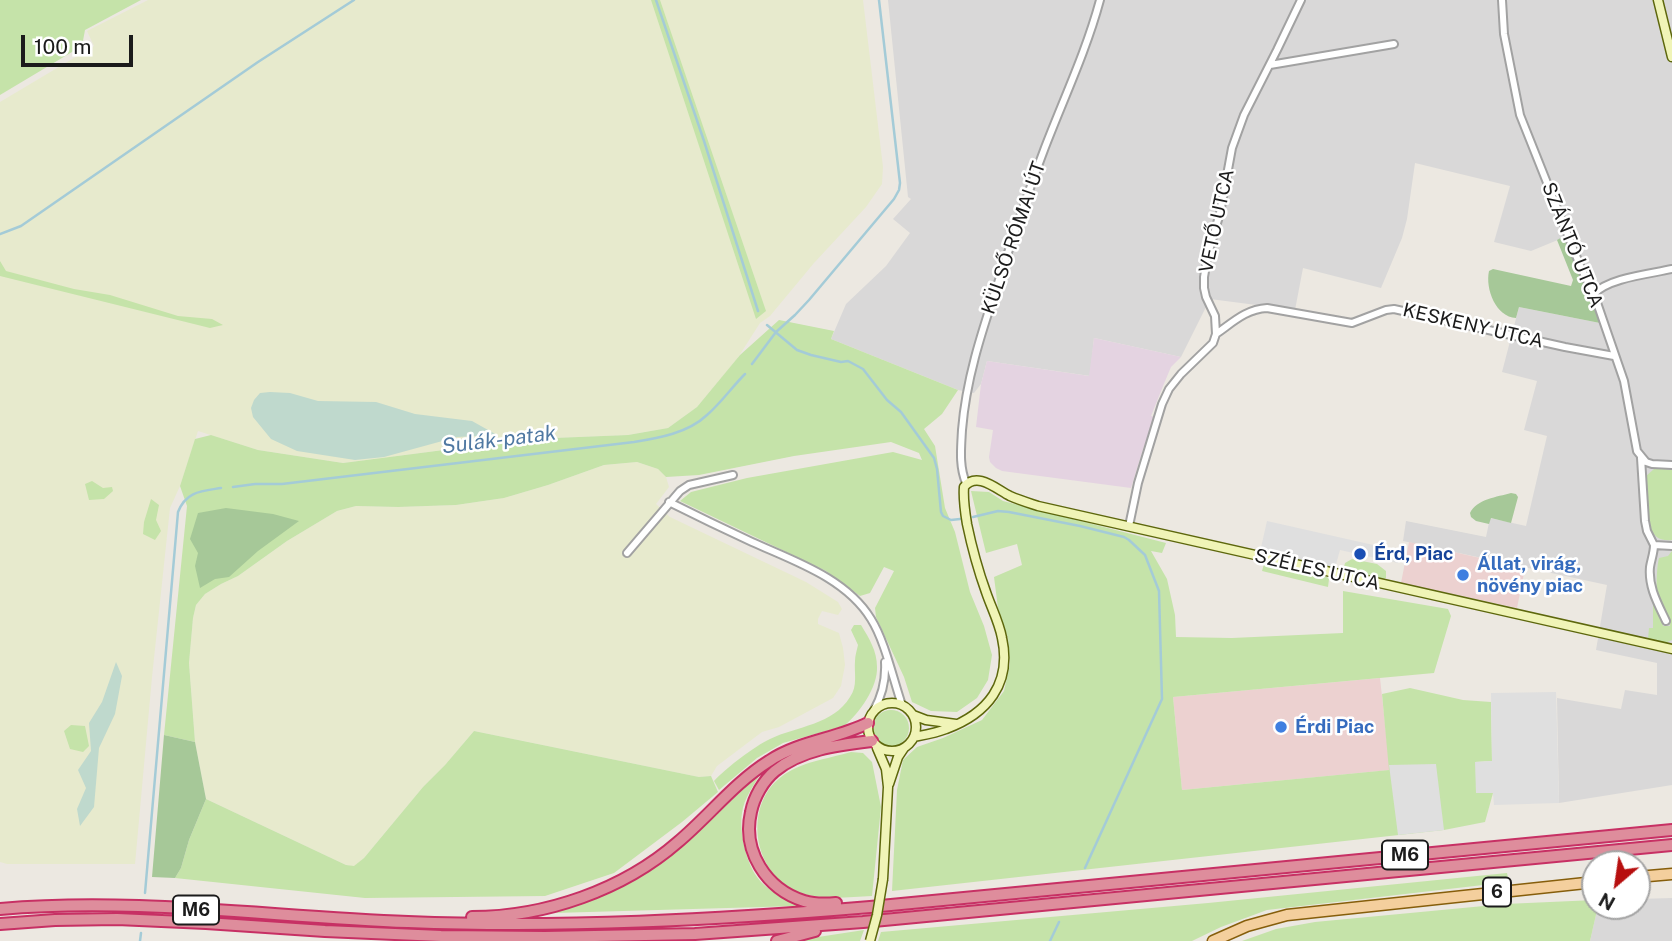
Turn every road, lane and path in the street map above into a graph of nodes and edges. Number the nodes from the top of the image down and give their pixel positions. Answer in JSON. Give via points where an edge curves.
{"nodes":[{"id":1,"x":1100,"y":0,"type":"edge"},
{"id":2,"x":1301,"y":0,"type":"edge"},
{"id":3,"x":1502,"y":0,"type":"edge"},
{"id":4,"x":1658,"y":0,"type":"edge"},
{"id":5,"x":1669,"y":26,"type":"edge"},
{"id":6,"x":1394,"y":44,"type":"dead end"},
{"id":7,"x":1672,"y":57,"type":"edge"},
{"id":8,"x":1270,"y":65,"type":"junction"},
{"id":9,"x":1672,"y":269,"type":"edge"},
{"id":10,"x":1594,"y":295,"type":"junction"},
{"id":11,"x":1216,"y":334,"type":"junction"},
{"id":12,"x":1614,"y":356,"type":"junction"},
{"id":13,"x":1641,"y":457,"type":"junction"},
{"id":14,"x":1672,"y":466,"type":"edge"},
{"id":15,"x":733,"y":475,"type":"dead end"},
{"id":16,"x":966,"y":483,"type":"junction"},
{"id":17,"x":669,"y":502,"type":"junction"},
{"id":18,"x":1129,"y":526,"type":"junction"},
{"id":19,"x":1654,"y":545,"type":"junction"},
{"id":20,"x":1672,"y":546,"type":"edge"},
{"id":21,"x":627,"y":553,"type":"dead end"},
{"id":22,"x":1667,"y":621,"type":"dead end"},
{"id":23,"x":1672,"y":649,"type":"edge"},
{"id":24,"x":885,"y":653,"type":"junction"},
{"id":25,"x":902,"y":705,"type":"junction"},
{"id":26,"x":874,"y":710,"type":"junction"},
{"id":27,"x":913,"y":715,"type":"junction"},
{"id":28,"x":868,"y":723,"type":"junction"},
{"id":29,"x":956,"y":724,"type":"junction"},
{"id":30,"x":914,"y":737,"type":"junction"},
{"id":31,"x":874,"y":744,"type":"junction"},
{"id":32,"x":904,"y":748,"type":"junction"},
{"id":33,"x":888,"y":787,"type":"junction"},
{"id":34,"x":1672,"y":830,"type":"edge"},
{"id":35,"x":1672,"y":845,"type":"edge"},
{"id":36,"x":1672,"y":874,"type":"edge"},
{"id":37,"x":1651,"y":876,"type":"edge"},
{"id":38,"x":1581,"y":884,"type":"edge"},
{"id":39,"x":870,"y":907,"type":"junction"},
{"id":40,"x":0,"y":909,"type":"edge"},
{"id":41,"x":392,"y":922,"type":"junction"},
{"id":42,"x":863,"y":922,"type":"junction"},
{"id":43,"x":0,"y":924,"type":"edge"},
{"id":44,"x":485,"y":937,"type":"junction"},
{"id":45,"x":529,"y":941,"type":"edge"},
{"id":46,"x":777,"y":941,"type":"edge"},
{"id":47,"x":870,"y":941,"type":"edge"},
{"id":48,"x":1213,"y":941,"type":"edge"}],
"edges":[{"from":1,"to":16,"type":"street","name":"KÜLSŐ RÓMAI ÚT","via":[[974,355],[961,442]]},
{"from":2,"to":8,"type":"street","name":"VETŐ UTCA"},
{"from":3,"to":10,"type":"street","name":"SZÁNTÓ UTCA","via":[[1520,115]]},
{"from":4,"to":5,"type":"street"},
{"from":5,"to":7,"type":"street"},
{"from":6,"to":8,"type":"street"},
{"from":8,"to":11,"type":"street","name":"VETŐ UTCA","via":[[1237,132],[1206,266],[1204,288],[1215,316]]},
{"from":9,"to":10,"type":"street","via":[[1610,283]]},
{"from":10,"to":12,"type":"street","name":"SZÁNTÓ UTCA"},
{"from":11,"to":12,"type":"street","name":"KESKENY UTCA","via":[[1258,309],[1352,323],[1394,309]]},
{"from":11,"to":18,"type":"street","via":[[1213,343],[1169,388]]},
{"from":12,"to":13,"type":"street","name":"SZÁNTÓ UTCA"},
{"from":13,"to":14,"type":"street","via":[[1651,464]]},
{"from":13,"to":19,"type":"street","name":"SZÁNTÓ UTCA","via":[[1647,531]]},
{"from":15,"to":17,"type":"street","via":[[689,485]]},
{"from":16,"to":18,"type":"street","name":"SZÉLES UTCA","via":[[981,481],[1038,506]]},
{"from":16,"to":29,"type":"street","via":[[963,494],[969,533],[1000,629],[1004,664],[999,686],[988,703]]},
{"from":17,"to":21,"type":"street"},
{"from":17,"to":24,"type":"street","via":[[833,581],[864,608]]},
{"from":18,"to":23,"type":"street","name":"SZÉLES UTCA"},
{"from":19,"to":20,"type":"street"},
{"from":19,"to":22,"type":"street","name":"SZÁNTÓ UTCA","via":[[1651,580]]},
{"from":24,"to":25,"type":"street"},
{"from":24,"to":26,"type":"street","via":[[883,694]]},
{"from":25,"to":26,"type":"street","via":[[887,703]]},
{"from":25,"to":27,"type":"street"},
{"from":26,"to":28,"type":"street"},
{"from":27,"to":29,"type":"street"},
{"from":27,"to":30,"type":"street"},
{"from":28,"to":31,"type":"street"},
{"from":28,"to":41,"type":"highway","via":[[772,759],[737,785],[678,843],[623,879],[588,895],[516,914],[422,916]]},
{"from":29,"to":30,"type":"street"},
{"from":30,"to":32,"type":"street"},
{"from":31,"to":32,"type":"street","via":[[890,751]]},
{"from":31,"to":33,"type":"street","via":[[882,757]]},
{"from":31,"to":39,"type":"highway","via":[[849,744],[801,755],[780,768],[758,794],[749,829],[758,865],[782,890],[809,902]]},
{"from":32,"to":33,"type":"street"},
{"from":33,"to":47,"type":"street","bridge":true,"via":[[886,861]]},
{"from":34,"to":39,"type":"highway","number":"M6"},
{"from":35,"to":42,"type":"highway","number":"M6"},
{"from":36,"to":37,"type":"main road"},
{"from":38,"to":48,"type":"main road","number":"6","via":[[1287,915]]},
{"from":39,"to":41,"type":"highway","number":"M6","via":[[659,922]]},
{"from":40,"to":41,"type":"highway","number":"M6","via":[[117,905]]},
{"from":42,"to":44,"type":"highway","number":"M6","via":[[656,935]]},
{"from":42,"to":46,"type":"highway"},
{"from":43,"to":44,"type":"highway","number":"M6","via":[[149,920]]},
{"from":44,"to":45,"type":"highway"}]}
